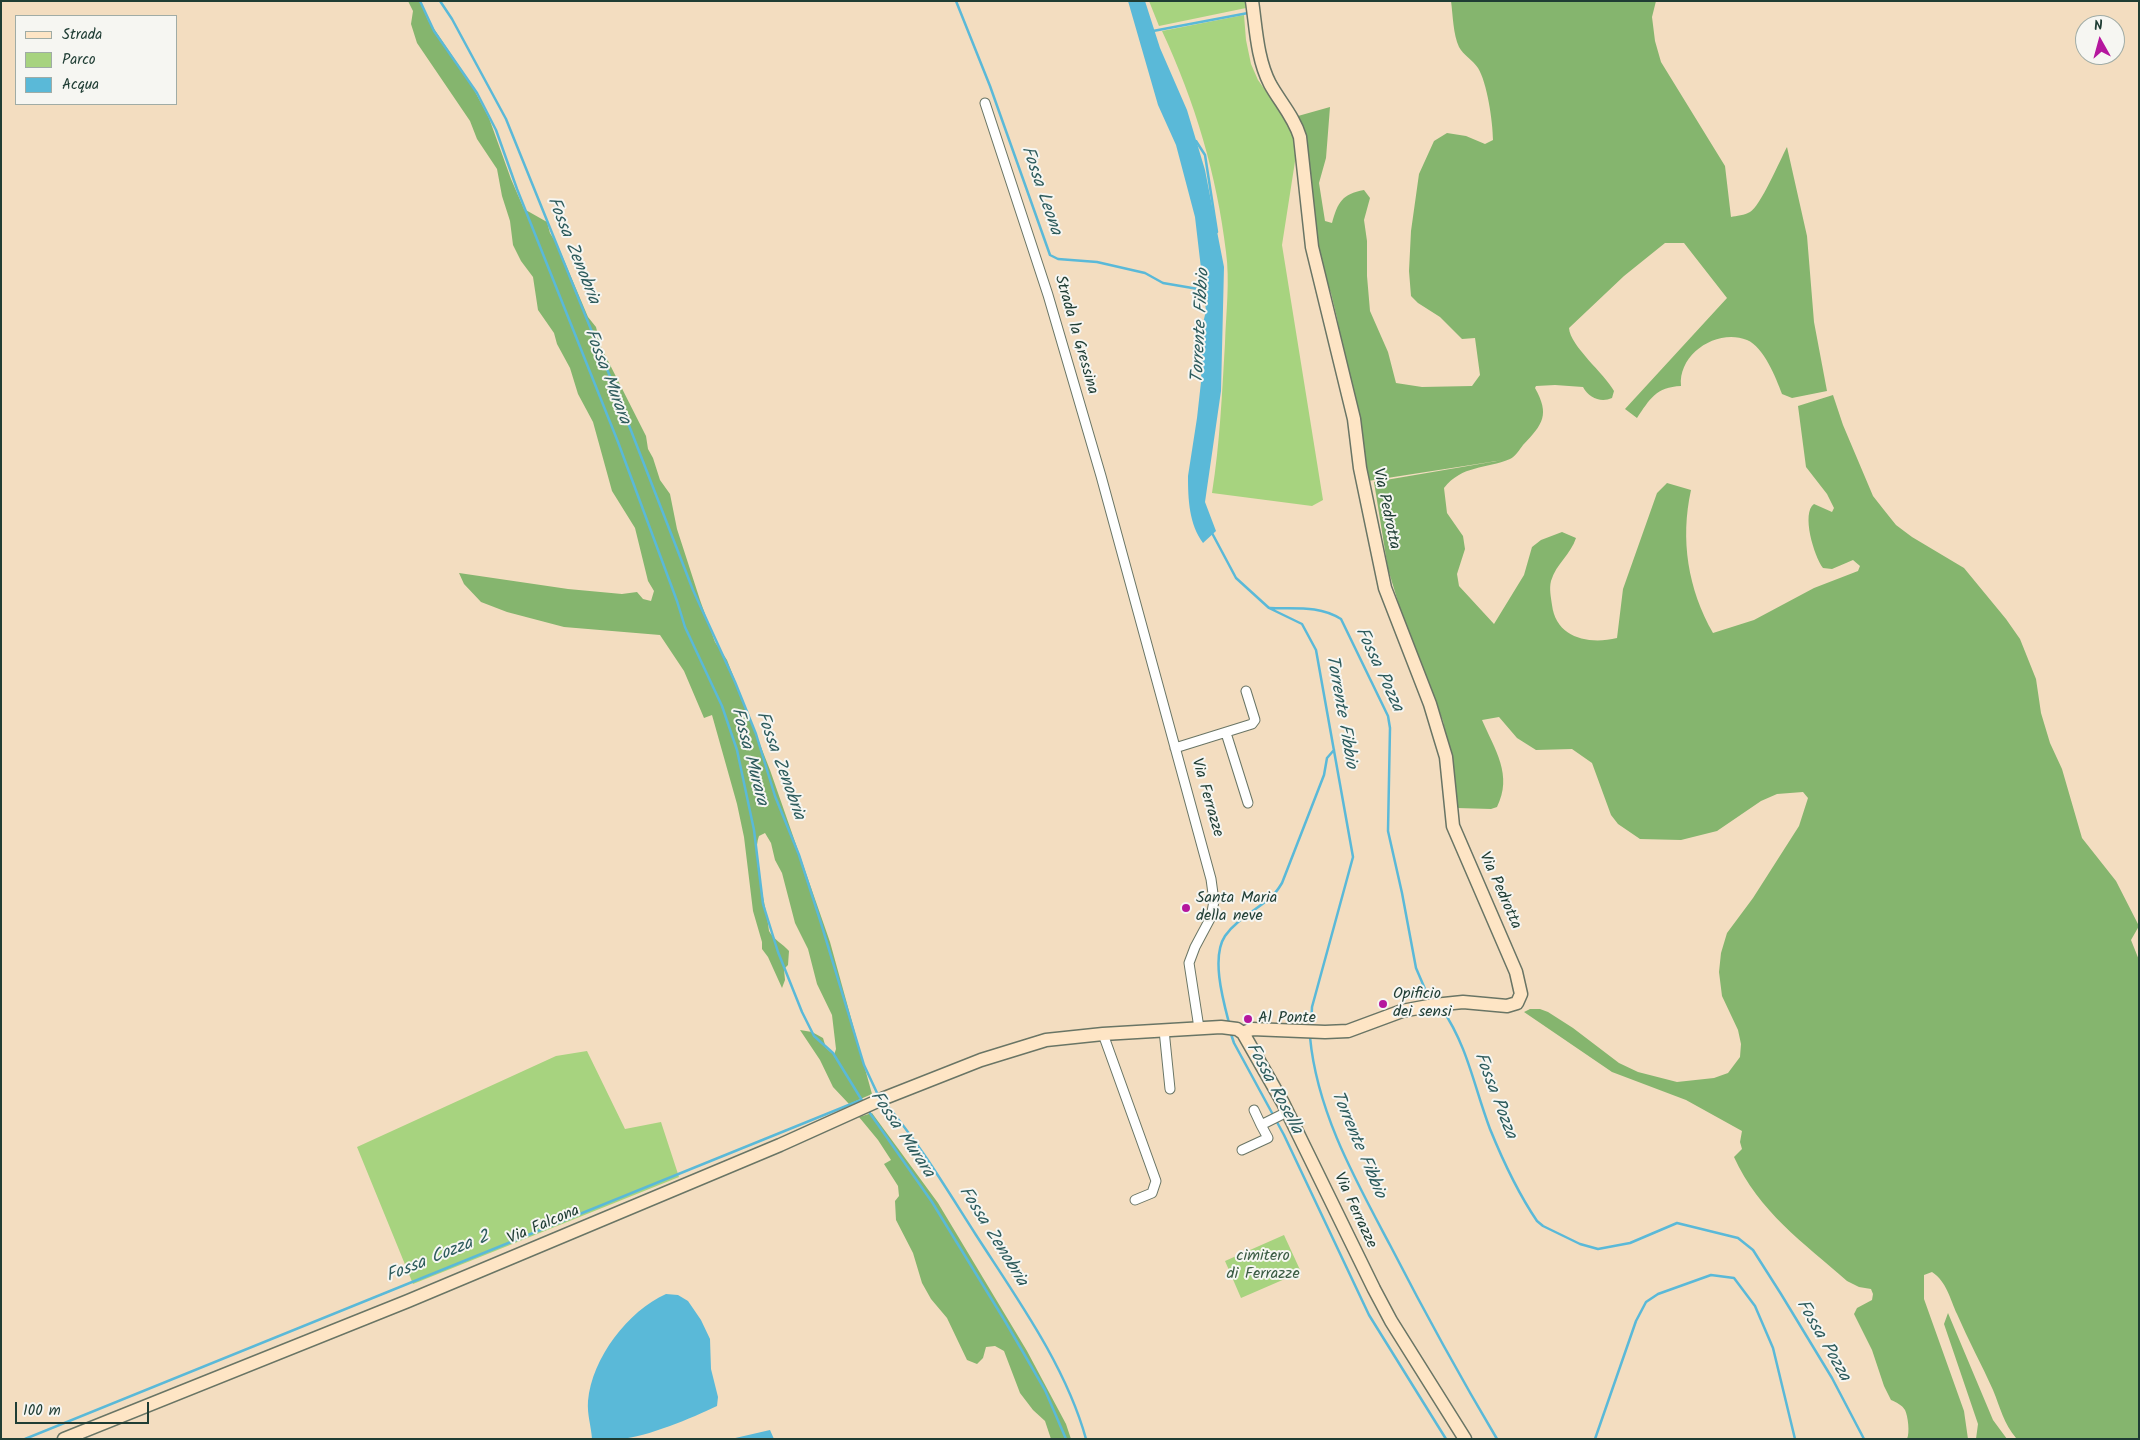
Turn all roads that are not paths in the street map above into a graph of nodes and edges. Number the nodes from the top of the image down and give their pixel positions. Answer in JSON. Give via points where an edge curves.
{"nodes":[{"id":1,"x":1252,"y":1,"type":"edge"},
{"id":2,"x":985,"y":103,"type":"dead end"},
{"id":3,"x":1128,"y":578,"type":"joint"},
{"id":4,"x":1246,"y":691,"type":"dead end"},
{"id":5,"x":1226,"y":733,"type":"junction"},
{"id":6,"x":1176,"y":748,"type":"junction"},
{"id":7,"x":1248,"y":803,"type":"dead end"},
{"id":8,"x":1199,"y":1028,"type":"junction"},
{"id":9,"x":1164,"y":1030,"type":"junction"},
{"id":10,"x":1240,"y":1031,"type":"junction"},
{"id":11,"x":1103,"y":1034,"type":"junction"},
{"id":12,"x":1170,"y":1089,"type":"dead end"},
{"id":13,"x":1254,"y":1110,"type":"dead end"},
{"id":14,"x":1283,"y":1114,"type":"junction"},
{"id":15,"x":1265,"y":1123,"type":"junction"},
{"id":16,"x":1242,"y":1150,"type":"dead end"},
{"id":17,"x":1134,"y":1200,"type":"dead end"},
{"id":18,"x":64,"y":1439,"type":"edge"},
{"id":19,"x":1465,"y":1439,"type":"edge"}],
"edges":[{"from":1,"to":10,"type":"street","name":"Via Pedrotta","via":[[1262,66],[1300,137],[1312,247],[1354,420],[1360,468],[1384,588],[1439,734],[1447,764],[1453,826],[1516,972],[1521,994],[1516,1003],[1508,1006],[1463,1002],[1439,1005],[1402,1011],[1348,1031]]},
{"from":2,"to":3,"type":"street","name":"Strada la Gressina","via":[[1048,295]]},
{"from":3,"to":6,"type":"street","name":"Via Ferrazze"},
{"from":4,"to":5,"type":"street","via":[[1255,720]]},
{"from":5,"to":6,"type":"street"},
{"from":5,"to":7,"type":"street"},
{"from":6,"to":8,"type":"street","name":"Via Ferrazze","via":[[1205,854],[1214,901],[1212,917],[1190,963]]},
{"from":8,"to":9,"type":"street"},
{"from":8,"to":10,"type":"street","via":[[1220,1027]]},
{"from":9,"to":11,"type":"street"},
{"from":9,"to":12,"type":"street"},
{"from":10,"to":14,"type":"street","name":"Via Ferrazze"},
{"from":11,"to":17,"type":"street","via":[[1156,1181],[1152,1192]]},
{"from":11,"to":18,"type":"street","name":"Via Falcona","via":[[1046,1040],[1014,1049],[871,1104],[417,1297]]},
{"from":13,"to":15,"type":"street"},
{"from":14,"to":15,"type":"street"},
{"from":14,"to":19,"type":"street","name":"Via Ferrazze","via":[[1391,1321]]},
{"from":15,"to":16,"type":"street","via":[[1268,1138]]}]}
